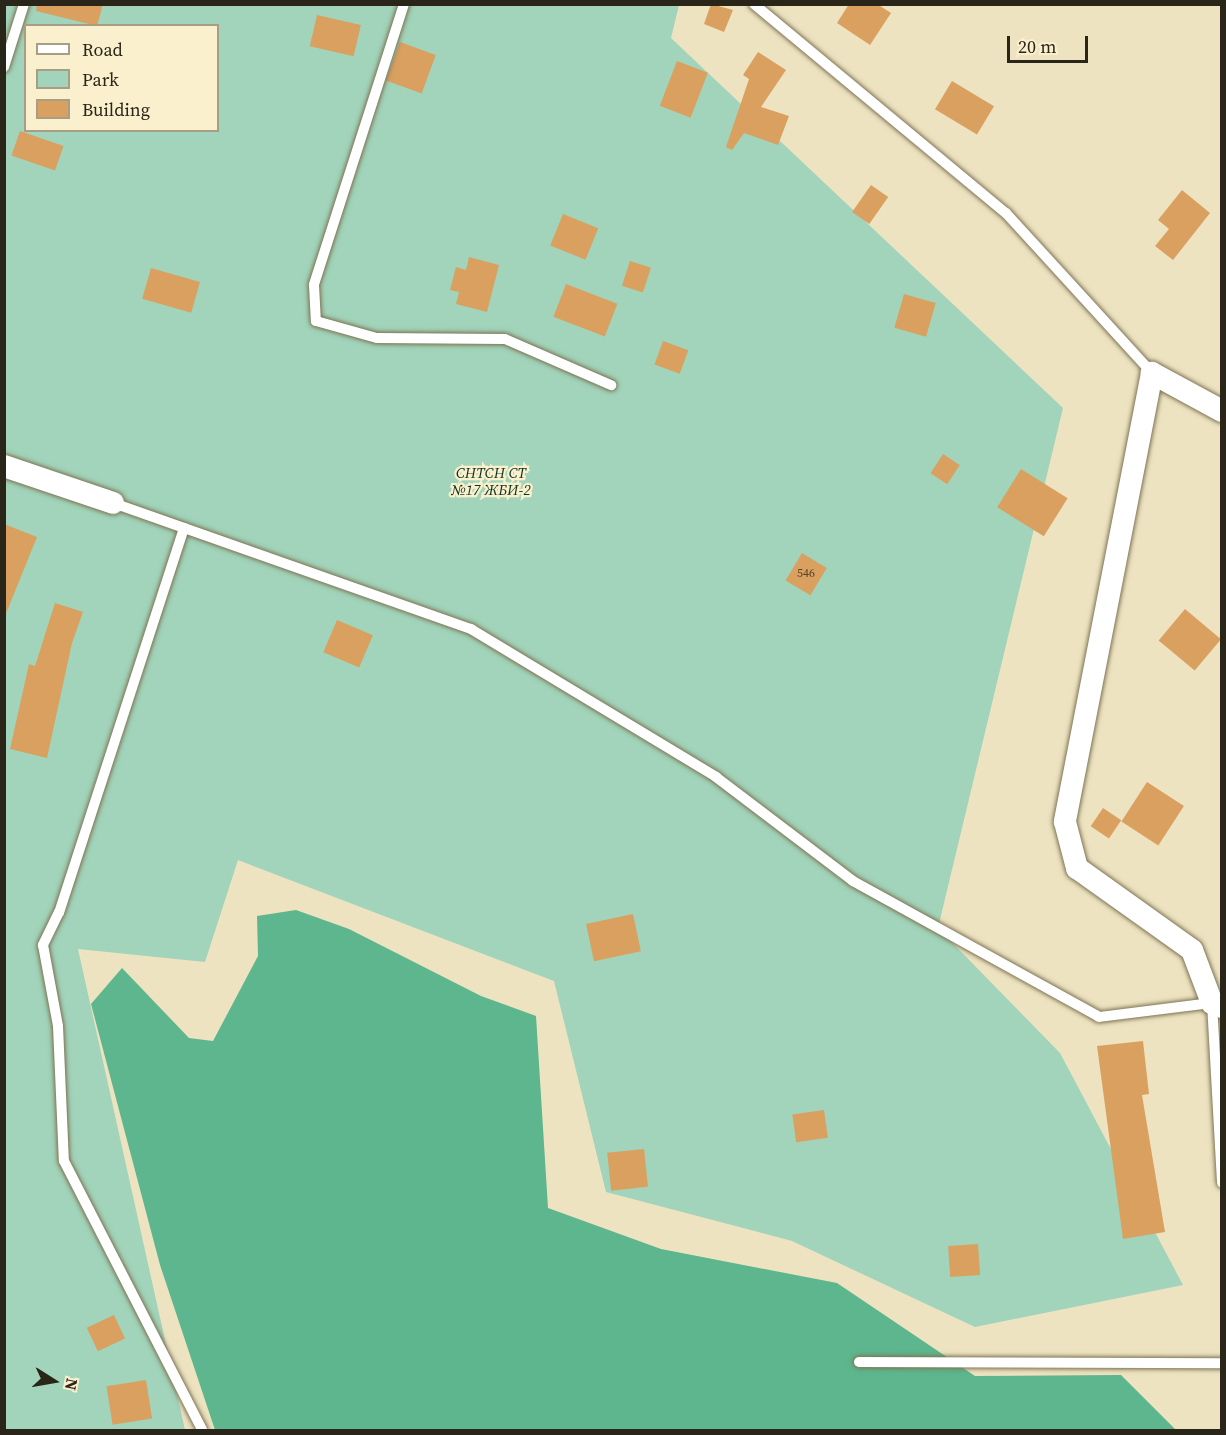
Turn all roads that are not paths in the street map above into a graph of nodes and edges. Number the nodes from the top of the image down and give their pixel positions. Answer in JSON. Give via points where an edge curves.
{"nodes":[{"id":1,"x":24,"y":4,"type":"edge"},
{"id":2,"x":404,"y":4,"type":"edge"},
{"id":3,"x":754,"y":4,"type":"edge"},
{"id":4,"x":4,"y":67,"type":"edge"},
{"id":5,"x":1152,"y":373,"type":"junction"},
{"id":6,"x":611,"y":385,"type":"dead end"},
{"id":7,"x":1221,"y":411,"type":"edge"},
{"id":8,"x":4,"y":466,"type":"edge"},
{"id":9,"x":113,"y":503,"type":"joint"},
{"id":10,"x":184,"y":528,"type":"junction"},
{"id":11,"x":1217,"y":1005,"type":"edge"},
{"id":12,"x":1221,"y":1183,"type":"edge"},
{"id":13,"x":859,"y":1362,"type":"dead end"},
{"id":14,"x":1221,"y":1363,"type":"edge"},
{"id":15,"x":202,"y":1431,"type":"edge"}],
"edges":[{"from":1,"to":4,"type":"lane"},
{"from":2,"to":6,"type":"lane","via":[[314,285],[316,321],[377,338],[505,339]]},
{"from":3,"to":5,"type":"lane","via":[[1006,213]]},
{"from":5,"to":7,"type":"street"},
{"from":5,"to":11,"type":"street","via":[[1065,822],[1077,868],[1192,950]]},
{"from":8,"to":9,"type":"street"},
{"from":9,"to":10,"type":"lane"},
{"from":10,"to":11,"type":"lane","via":[[471,629],[717,777],[853,881],[1099,1017]]},
{"from":10,"to":15,"type":"lane","via":[[59,912],[43,945],[58,1026],[64,1161]]},
{"from":11,"to":12,"type":"lane"},
{"from":13,"to":14,"type":"lane"}]}
